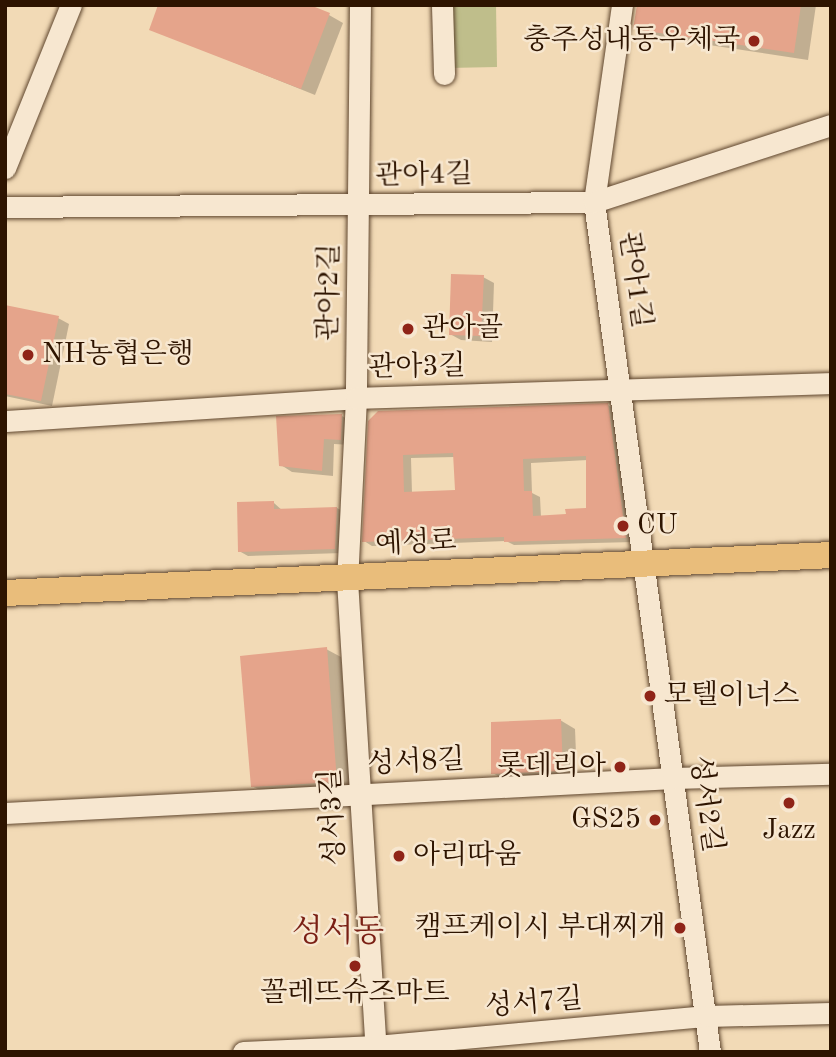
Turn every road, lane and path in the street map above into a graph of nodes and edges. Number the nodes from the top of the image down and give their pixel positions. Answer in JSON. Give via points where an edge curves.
{"nodes":[{"id":1,"x":71,"y":5,"type":"edge"},
{"id":2,"x":360,"y":5,"type":"edge"},
{"id":3,"x":442,"y":5,"type":"edge"},
{"id":4,"x":622,"y":5,"type":"edge"},
{"id":5,"x":444,"y":74,"type":"dead end"},
{"id":6,"x":831,"y":125,"type":"edge"},
{"id":7,"x":5,"y":168,"type":"edge"},
{"id":8,"x":594,"y":202,"type":"junction"},
{"id":9,"x":360,"y":204,"type":"junction"},
{"id":10,"x":5,"y":207,"type":"edge"},
{"id":11,"x":831,"y":383,"type":"edge"},
{"id":12,"x":622,"y":391,"type":"junction"},
{"id":13,"x":356,"y":398,"type":"junction"},
{"id":14,"x":5,"y":421,"type":"edge"},
{"id":15,"x":831,"y":555,"type":"edge"},
{"id":16,"x":645,"y":563,"type":"junction"},
{"id":17,"x":348,"y":580,"type":"junction"},
{"id":18,"x":5,"y":593,"type":"edge"},
{"id":19,"x":831,"y":774,"type":"edge"},
{"id":20,"x":673,"y":778,"type":"junction"},
{"id":21,"x":361,"y":794,"type":"junction"},
{"id":22,"x":5,"y":813,"type":"edge"},
{"id":23,"x":831,"y":1013,"type":"edge"},
{"id":24,"x":707,"y":1016,"type":"junction"},
{"id":25,"x":376,"y":1049,"type":"edge"},
{"id":26,"x":243,"y":1052,"type":"edge"},
{"id":27,"x":710,"y":1052,"type":"edge"}],
"edges":[{"from":1,"to":7,"type":"street"},
{"from":2,"to":9,"type":"street","name":"관아2길"},
{"from":3,"to":5,"type":"street"},
{"from":4,"to":8,"type":"street","name":"관아1길"},
{"from":6,"to":8,"type":"street","name":"관아4길"},
{"from":8,"to":9,"type":"street","name":"관아4길"},
{"from":8,"to":12,"type":"street","name":"관아1길"},
{"from":9,"to":10,"type":"street","name":"관아4길"},
{"from":9,"to":13,"type":"street","name":"관아2길"},
{"from":11,"to":12,"type":"street","name":"관아3길"},
{"from":12,"to":13,"type":"street","name":"관아3길"},
{"from":12,"to":16,"type":"street","name":"관아1길"},
{"from":13,"to":14,"type":"street","name":"관아3길"},
{"from":13,"to":17,"type":"street","name":"관아2길"},
{"from":15,"to":16,"type":"main road","name":"예성로"},
{"from":16,"to":17,"type":"main road","name":"예성로"},
{"from":16,"to":20,"type":"street","name":"성서2길"},
{"from":17,"to":18,"type":"main road","name":"예성로"},
{"from":17,"to":21,"type":"street","name":"성서3길"},
{"from":19,"to":20,"type":"street","name":"성서8길"},
{"from":20,"to":21,"type":"street","name":"성서8길"},
{"from":20,"to":24,"type":"street","name":"성서2길"},
{"from":21,"to":22,"type":"street","name":"성서8길"},
{"from":21,"to":25,"type":"street","name":"성서3길"},
{"from":23,"to":24,"type":"street","name":"성서7길"},
{"from":24,"to":25,"type":"street","name":"성서7길"},
{"from":24,"to":27,"type":"street","name":"성서2길"},
{"from":25,"to":26,"type":"street","name":"성서7길"}]}
